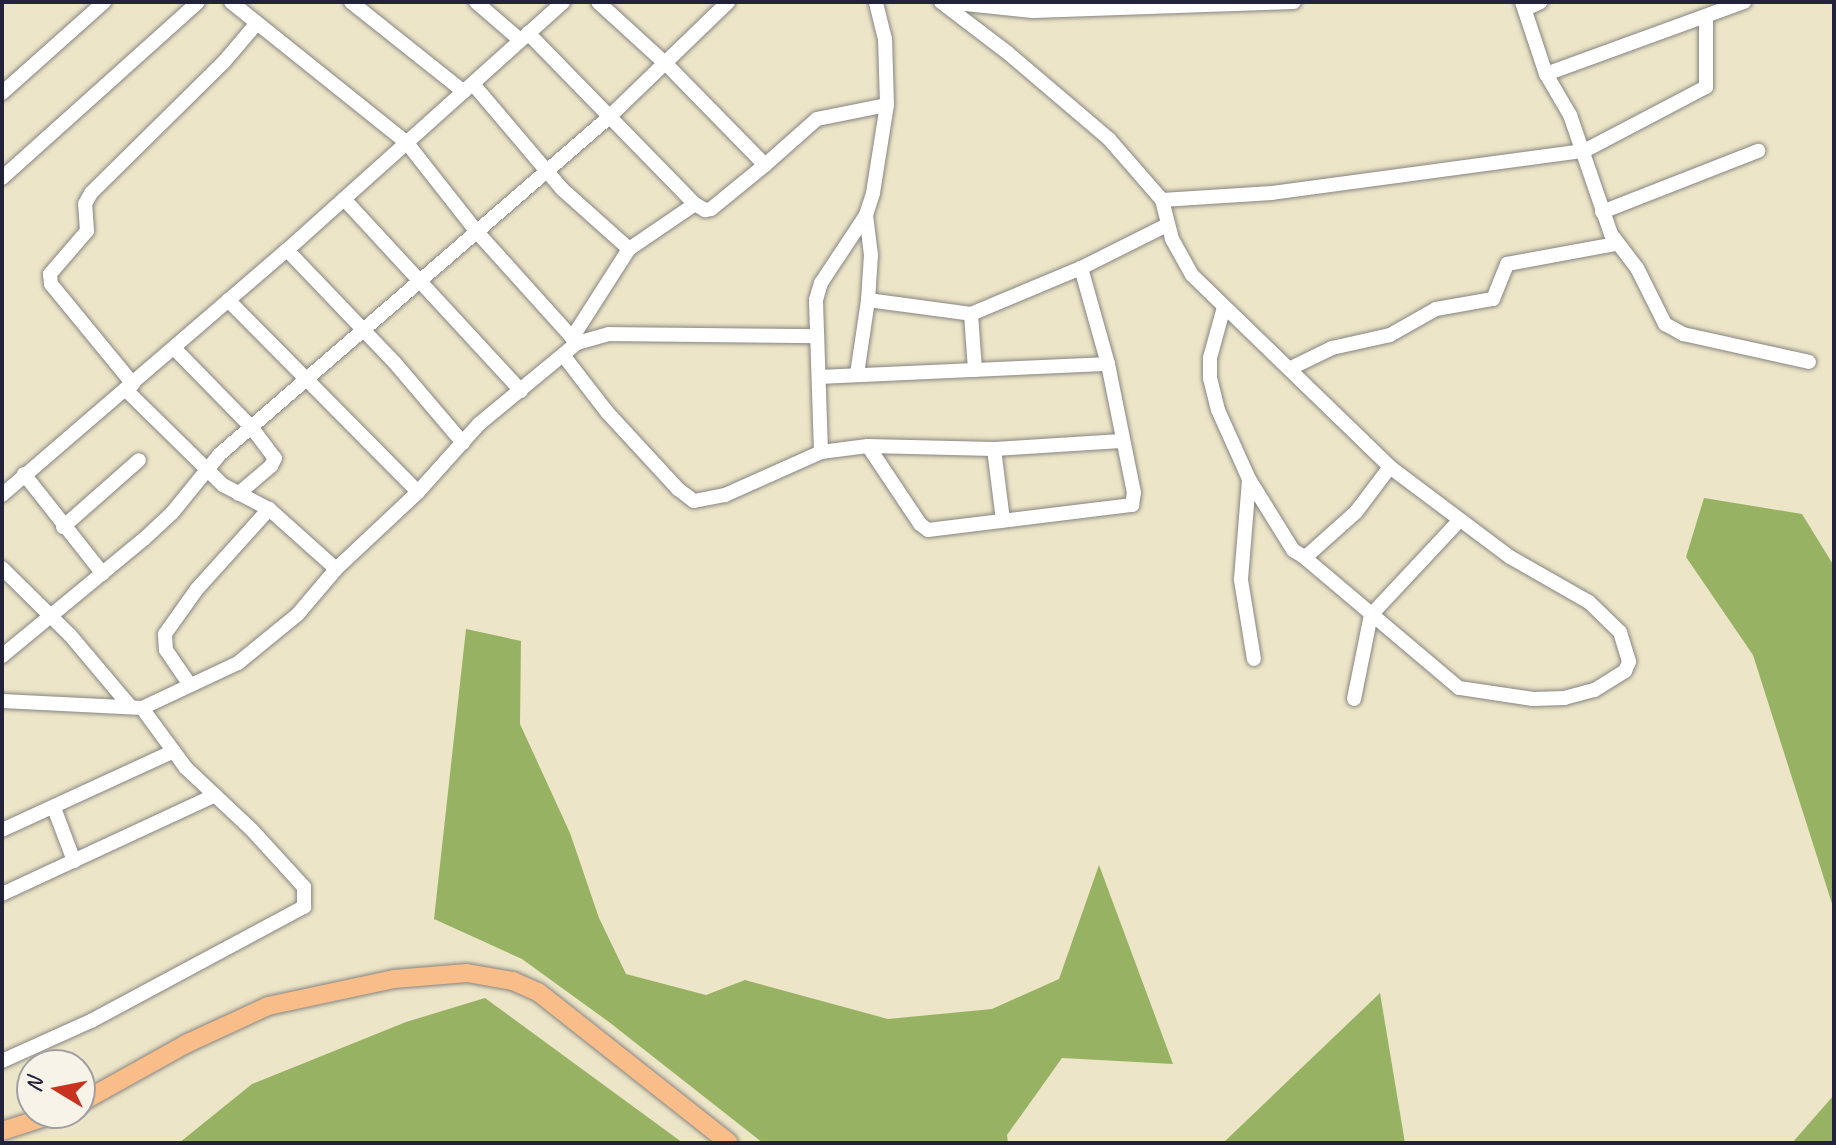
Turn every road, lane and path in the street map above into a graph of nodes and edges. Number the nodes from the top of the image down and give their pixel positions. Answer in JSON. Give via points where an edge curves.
{"nodes":[{"id":1,"x":104,"y":2,"type":"edge"},
{"id":2,"x":198,"y":2,"type":"edge"},
{"id":3,"x":231,"y":2,"type":"edge"},
{"id":4,"x":351,"y":2,"type":"edge"},
{"id":5,"x":476,"y":2,"type":"edge"},
{"id":6,"x":563,"y":2,"type":"edge"},
{"id":7,"x":598,"y":2,"type":"edge"},
{"id":8,"x":728,"y":2,"type":"edge"},
{"id":9,"x":876,"y":2,"type":"edge"},
{"id":10,"x":944,"y":2,"type":"edge"},
{"id":11,"x":1294,"y":2,"type":"edge"},
{"id":12,"x":1541,"y":2,"type":"edge"},
{"id":13,"x":1744,"y":2,"type":"edge"},
{"id":14,"x":1524,"y":5,"type":"edge"},
{"id":15,"x":1706,"y":19,"type":"junction"},
{"id":16,"x":257,"y":23,"type":"junction"},
{"id":17,"x":524,"y":37,"type":"junction"},
{"id":18,"x":667,"y":65,"type":"junction"},
{"id":19,"x":1546,"y":74,"type":"junction"},
{"id":20,"x":468,"y":88,"type":"junction"},
{"id":21,"x":2,"y":93,"type":"edge"},
{"id":22,"x":887,"y":105,"type":"junction"},
{"id":23,"x":608,"y":118,"type":"junction"},
{"id":24,"x":407,"y":143,"type":"junction"},
{"id":25,"x":1584,"y":151,"type":"junction"},
{"id":26,"x":1758,"y":151,"type":"dead end"},
{"id":27,"x":765,"y":165,"type":"junction"},
{"id":28,"x":545,"y":171,"type":"junction"},
{"id":29,"x":2,"y":178,"type":"edge"},
{"id":30,"x":344,"y":199,"type":"junction"},
{"id":31,"x":1162,"y":200,"type":"junction"},
{"id":32,"x":695,"y":204,"type":"junction"},
{"id":33,"x":1602,"y":212,"type":"junction"},
{"id":34,"x":866,"y":215,"type":"junction"},
{"id":35,"x":1167,"y":225,"type":"junction"},
{"id":36,"x":477,"y":232,"type":"junction"},
{"id":37,"x":1616,"y":244,"type":"junction"},
{"id":38,"x":629,"y":249,"type":"junction"},
{"id":39,"x":287,"y":250,"type":"junction"},
{"id":40,"x":1081,"y":268,"type":"junction"},
{"id":41,"x":420,"y":279,"type":"junction"},
{"id":42,"x":228,"y":300,"type":"junction"},
{"id":43,"x":868,"y":300,"type":"junction"},
{"id":44,"x":1224,"y":307,"type":"junction"},
{"id":45,"x":971,"y":314,"type":"junction"},
{"id":46,"x":365,"y":330,"type":"junction"},
{"id":47,"x":815,"y":336,"type":"junction"},
{"id":48,"x":574,"y":340,"type":"junction"},
{"id":49,"x":174,"y":348,"type":"junction"},
{"id":50,"x":563,"y":355,"type":"junction"},
{"id":51,"x":1809,"y":362,"type":"dead end"},
{"id":52,"x":1108,"y":364,"type":"junction"},
{"id":53,"x":1291,"y":368,"type":"junction"},
{"id":54,"x":975,"y":370,"type":"junction"},
{"id":55,"x":857,"y":374,"type":"junction"},
{"id":56,"x":820,"y":377,"type":"junction"},
{"id":57,"x":310,"y":380,"type":"junction"},
{"id":58,"x":130,"y":387,"type":"junction"},
{"id":59,"x":521,"y":391,"type":"junction"},
{"id":60,"x":252,"y":428,"type":"junction"},
{"id":61,"x":1122,"y":441,"type":"junction"},
{"id":62,"x":463,"y":443,"type":"junction"},
{"id":63,"x":868,"y":446,"type":"junction"},
{"id":64,"x":994,"y":449,"type":"junction"},
{"id":65,"x":821,"y":452,"type":"junction"},
{"id":66,"x":139,"y":460,"type":"dead end"},
{"id":67,"x":1390,"y":467,"type":"junction"},
{"id":68,"x":208,"y":469,"type":"junction"},
{"id":69,"x":24,"y":474,"type":"junction"},
{"id":70,"x":1249,"y":479,"type":"junction"},
{"id":71,"x":418,"y":492,"type":"junction"},
{"id":72,"x":238,"y":494,"type":"junction"},
{"id":73,"x":2,"y":495,"type":"edge"},
{"id":74,"x":269,"y":509,"type":"junction"},
{"id":75,"x":1003,"y":520,"type":"junction"},
{"id":76,"x":1460,"y":520,"type":"junction"},
{"id":77,"x":63,"y":527,"type":"junction"},
{"id":78,"x":1304,"y":557,"type":"junction"},
{"id":79,"x":2,"y":568,"type":"edge"},
{"id":80,"x":336,"y":569,"type":"junction"},
{"id":81,"x":103,"y":574,"type":"junction"},
{"id":82,"x":1371,"y":615,"type":"junction"},
{"id":83,"x":51,"y":617,"type":"junction"},
{"id":84,"x":2,"y":656,"type":"edge"},
{"id":85,"x":1254,"y":659,"type":"dead end"},
{"id":86,"x":190,"y":685,"type":"junction"},
{"id":87,"x":1354,"y":699,"type":"dead end"},
{"id":88,"x":2,"y":701,"type":"edge"},
{"id":89,"x":135,"y":707,"type":"junction"},
{"id":90,"x":174,"y":751,"type":"junction"},
{"id":91,"x":215,"y":795,"type":"junction"},
{"id":92,"x":54,"y":808,"type":"junction"},
{"id":93,"x":2,"y":830,"type":"edge"},
{"id":94,"x":74,"y":861,"type":"junction"},
{"id":95,"x":2,"y":894,"type":"edge"},
{"id":96,"x":2,"y":1061,"type":"edge"},
{"id":97,"x":96,"y":1094,"type":"edge"},
{"id":98,"x":729,"y":1143,"type":"edge"}],
"edges":[{"from":1,"to":21,"type":"street"},
{"from":2,"to":29,"type":"street"},
{"from":3,"to":16,"type":"street"},
{"from":4,"to":20,"type":"street"},
{"from":5,"to":17,"type":"street"},
{"from":6,"to":17,"type":"street"},
{"from":7,"to":18,"type":"street"},
{"from":8,"to":18,"type":"street"},
{"from":9,"to":22,"type":"street","via":[[885,39]]},
{"from":10,"to":11,"type":"street","via":[[1033,11]]},
{"from":10,"to":31,"type":"street","via":[[1083,115]]},
{"from":12,"to":14,"type":"street"},
{"from":13,"to":15,"type":"street"},
{"from":14,"to":19,"type":"street"},
{"from":15,"to":19,"type":"street"},
{"from":15,"to":25,"type":"street","via":[[1706,87]]},
{"from":16,"to":24,"type":"street"},
{"from":16,"to":58,"type":"street","via":[[91,193],[85,204],[87,231],[50,274],[51,284]]},
{"from":17,"to":20,"type":"street"},
{"from":17,"to":23,"type":"street"},
{"from":18,"to":23,"type":"street"},
{"from":18,"to":27,"type":"street"},
{"from":19,"to":25,"type":"street"},
{"from":20,"to":24,"type":"street"},
{"from":20,"to":28,"type":"street"},
{"from":22,"to":27,"type":"street","via":[[817,119]]},
{"from":22,"to":34,"type":"street"},
{"from":23,"to":28,"type":"street"},
{"from":23,"to":32,"type":"street"},
{"from":24,"to":30,"type":"street"},
{"from":24,"to":36,"type":"street"},
{"from":25,"to":31,"type":"street","via":[[1272,193]]},
{"from":25,"to":33,"type":"street"},
{"from":26,"to":33,"type":"street"},
{"from":27,"to":32,"type":"street","via":[[711,209]]},
{"from":28,"to":36,"type":"street"},
{"from":28,"to":38,"type":"street"},
{"from":30,"to":39,"type":"street"},
{"from":30,"to":41,"type":"street"},
{"from":31,"to":35,"type":"street"},
{"from":32,"to":38,"type":"street"},
{"from":33,"to":37,"type":"street"},
{"from":34,"to":43,"type":"street","via":[[871,255]]},
{"from":34,"to":47,"type":"street","via":[[821,283]]},
{"from":35,"to":40,"type":"street"},
{"from":35,"to":44,"type":"street","via":[[1188,269]]},
{"from":36,"to":41,"type":"street"},
{"from":36,"to":48,"type":"street"},
{"from":37,"to":51,"type":"street","via":[[1637,268],[1670,328]]},
{"from":37,"to":53,"type":"street","via":[[1507,264],[1493,299],[1436,309],[1390,335],[1332,348]]},
{"from":38,"to":48,"type":"street"},
{"from":39,"to":42,"type":"street"},
{"from":39,"to":46,"type":"street"},
{"from":40,"to":45,"type":"street"},
{"from":40,"to":52,"type":"street"},
{"from":41,"to":46,"type":"street"},
{"from":41,"to":59,"type":"street"},
{"from":42,"to":49,"type":"street"},
{"from":42,"to":57,"type":"street"},
{"from":43,"to":45,"type":"street"},
{"from":43,"to":55,"type":"street"},
{"from":44,"to":53,"type":"street"},
{"from":44,"to":70,"type":"street","via":[[1214,337],[1210,378],[1218,410]]},
{"from":45,"to":54,"type":"street"},
{"from":46,"to":57,"type":"street"},
{"from":46,"to":62,"type":"street"},
{"from":47,"to":48,"type":"street","via":[[609,334]]},
{"from":47,"to":56,"type":"street"},
{"from":48,"to":50,"type":"street"},
{"from":49,"to":58,"type":"street"},
{"from":49,"to":60,"type":"street"},
{"from":50,"to":59,"type":"street"},
{"from":50,"to":65,"type":"street","via":[[607,412],[694,501],[725,495]]},
{"from":52,"to":54,"type":"street"},
{"from":52,"to":61,"type":"street"},
{"from":53,"to":67,"type":"street"},
{"from":54,"to":55,"type":"street"},
{"from":55,"to":56,"type":"street"},
{"from":56,"to":65,"type":"street"},
{"from":57,"to":60,"type":"street"},
{"from":57,"to":71,"type":"street"},
{"from":58,"to":68,"type":"street"},
{"from":58,"to":69,"type":"street"},
{"from":59,"to":62,"type":"street"},
{"from":60,"to":68,"type":"street"},
{"from":60,"to":72,"type":"street","via":[[274,461]]},
{"from":61,"to":64,"type":"street"},
{"from":61,"to":75,"type":"street","via":[[1132,505]]},
{"from":62,"to":71,"type":"street"},
{"from":63,"to":64,"type":"street"},
{"from":63,"to":65,"type":"street"},
{"from":63,"to":75,"type":"street","via":[[928,530]]},
{"from":64,"to":75,"type":"street"},
{"from":66,"to":77,"type":"street"},
{"from":67,"to":76,"type":"street"},
{"from":67,"to":78,"type":"street","via":[[1356,512]]},
{"from":68,"to":72,"type":"street"},
{"from":68,"to":81,"type":"street","via":[[172,513]]},
{"from":69,"to":73,"type":"street"},
{"from":69,"to":77,"type":"street"},
{"from":70,"to":78,"type":"street","via":[[1293,550]]},
{"from":70,"to":85,"type":"street","via":[[1241,580]]},
{"from":71,"to":80,"type":"street"},
{"from":72,"to":74,"type":"street"},
{"from":74,"to":80,"type":"street"},
{"from":74,"to":86,"type":"street","via":[[197,589],[165,634],[166,650]]},
{"from":76,"to":82,"type":"street"},
{"from":76,"to":82,"type":"street","via":[[1510,557],[1589,602],[1620,632],[1628,651],[1625,671],[1594,690],[1565,698],[1533,699],[1459,688]]},
{"from":77,"to":81,"type":"street"},
{"from":78,"to":82,"type":"street"},
{"from":79,"to":83,"type":"street"},
{"from":80,"to":86,"type":"street","via":[[265,643],[238,663]]},
{"from":81,"to":83,"type":"street"},
{"from":82,"to":87,"type":"street"},
{"from":83,"to":84,"type":"street"},
{"from":83,"to":89,"type":"street"},
{"from":86,"to":89,"type":"street"},
{"from":88,"to":89,"type":"street"},
{"from":89,"to":90,"type":"street"},
{"from":90,"to":91,"type":"street"},
{"from":90,"to":92,"type":"street"},
{"from":91,"to":94,"type":"street"},
{"from":91,"to":96,"type":"street","via":[[304,887],[304,907],[91,1021]]},
{"from":92,"to":93,"type":"street"},
{"from":92,"to":94,"type":"street"},
{"from":94,"to":95,"type":"street"},
{"from":97,"to":98,"type":"main road","via":[[268,1006],[406,977],[467,973],[513,981],[538,992]]}]}
